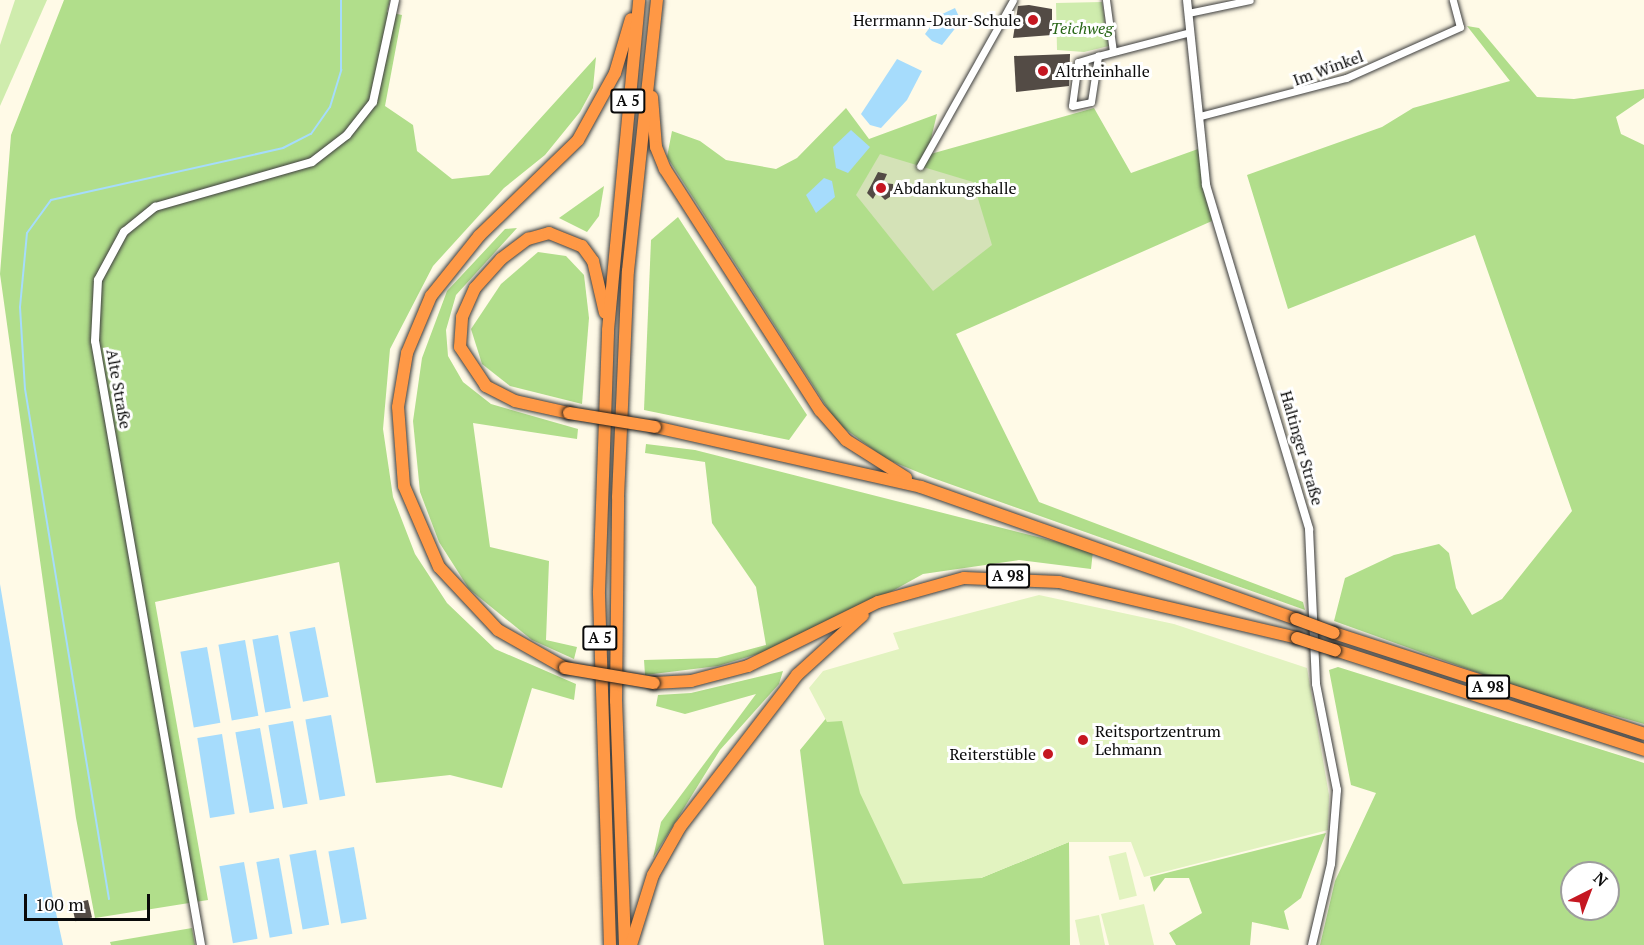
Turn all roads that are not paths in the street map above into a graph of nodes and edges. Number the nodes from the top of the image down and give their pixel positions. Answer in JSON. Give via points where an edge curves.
{"nodes":[{"id":1,"x":395,"y":0,"type":"edge"},
{"id":2,"x":638,"y":0,"type":"edge"},
{"id":3,"x":657,"y":0,"type":"edge"},
{"id":4,"x":1013,"y":0,"type":"edge"},
{"id":5,"x":1106,"y":0,"type":"edge"},
{"id":6,"x":1187,"y":0,"type":"edge"},
{"id":7,"x":1250,"y":0,"type":"edge"},
{"id":8,"x":1453,"y":0,"type":"edge"},
{"id":9,"x":1188,"y":13,"type":"junction"},
{"id":10,"x":1190,"y":32,"type":"junction"},
{"id":11,"x":1113,"y":52,"type":"junction"},
{"id":12,"x":1098,"y":56,"type":"junction"},
{"id":13,"x":650,"y":57,"type":"junction"},
{"id":14,"x":1200,"y":116,"type":"junction"},
{"id":15,"x":920,"y":166,"type":"dead end"},
{"id":16,"x":608,"y":330,"type":"junction"},
{"id":17,"x":921,"y":486,"type":"junction"},
{"id":18,"x":878,"y":602,"type":"junction"},
{"id":19,"x":1644,"y":734,"type":"edge"},
{"id":20,"x":1644,"y":750,"type":"edge"},
{"id":21,"x":201,"y":945,"type":"edge"},
{"id":22,"x":610,"y":945,"type":"edge"},
{"id":23,"x":625,"y":945,"type":"edge"},
{"id":24,"x":631,"y":945,"type":"edge"},
{"id":25,"x":1312,"y":945,"type":"edge"}],
"edges":[{"from":1,"to":21,"type":"street","name":"Alte Straße","via":[[373,102],[347,135],[312,162],[155,207],[124,232],[98,280],[95,341]]},
{"from":2,"to":16,"type":"highway","number":"A 5"},
{"from":2,"to":18,"type":"highway","bridge":true,"via":[[615,73],[578,140],[478,237],[432,296],[407,354],[398,407],[404,486],[439,567],[498,630],[566,668],[654,683],[691,681],[748,666]]},
{"from":3,"to":13,"type":"highway","number":"A 5"},
{"from":4,"to":15,"type":"street"},
{"from":5,"to":11,"type":"street"},
{"from":6,"to":9,"type":"street","name":"Haltinger Straße"},
{"from":7,"to":9,"type":"street"},
{"from":8,"to":14,"type":"street","name":"Im Winkel","via":[[1460,27],[1346,78]]},
{"from":9,"to":10,"type":"street","name":"Haltinger Straße"},
{"from":10,"to":11,"type":"street"},
{"from":10,"to":14,"type":"street","name":"Haltinger Straße"},
{"from":11,"to":12,"type":"street"},
{"from":12,"to":12,"type":"street","via":[[1078,62],[1072,106],[1092,102]]},
{"from":13,"to":17,"type":"highway","via":[[656,147],[682,198],[832,426],[860,451]]},
{"from":13,"to":23,"type":"highway","number":"A 5","via":[[628,271],[618,497],[616,701]]},
{"from":14,"to":25,"type":"street","name":"Haltinger Straße","via":[[1206,185],[1309,529],[1316,684],[1337,790],[1330,864]]},
{"from":16,"to":17,"type":"highway","bridge":true,"via":[[593,261],[567,237],[549,233],[518,245],[468,302],[460,347],[476,375],[497,394],[569,413],[655,427]]},
{"from":16,"to":22,"type":"highway","number":"A 5","via":[[600,603]]},
{"from":17,"to":19,"type":"highway","number":"A 98","bridge":true,"via":[[1334,633]]},
{"from":18,"to":20,"type":"highway","number":"A 98","bridge":true,"via":[[942,581],[1026,577],[1297,638]]},
{"from":18,"to":24,"type":"highway","via":[[783,692],[666,848]]}]}
